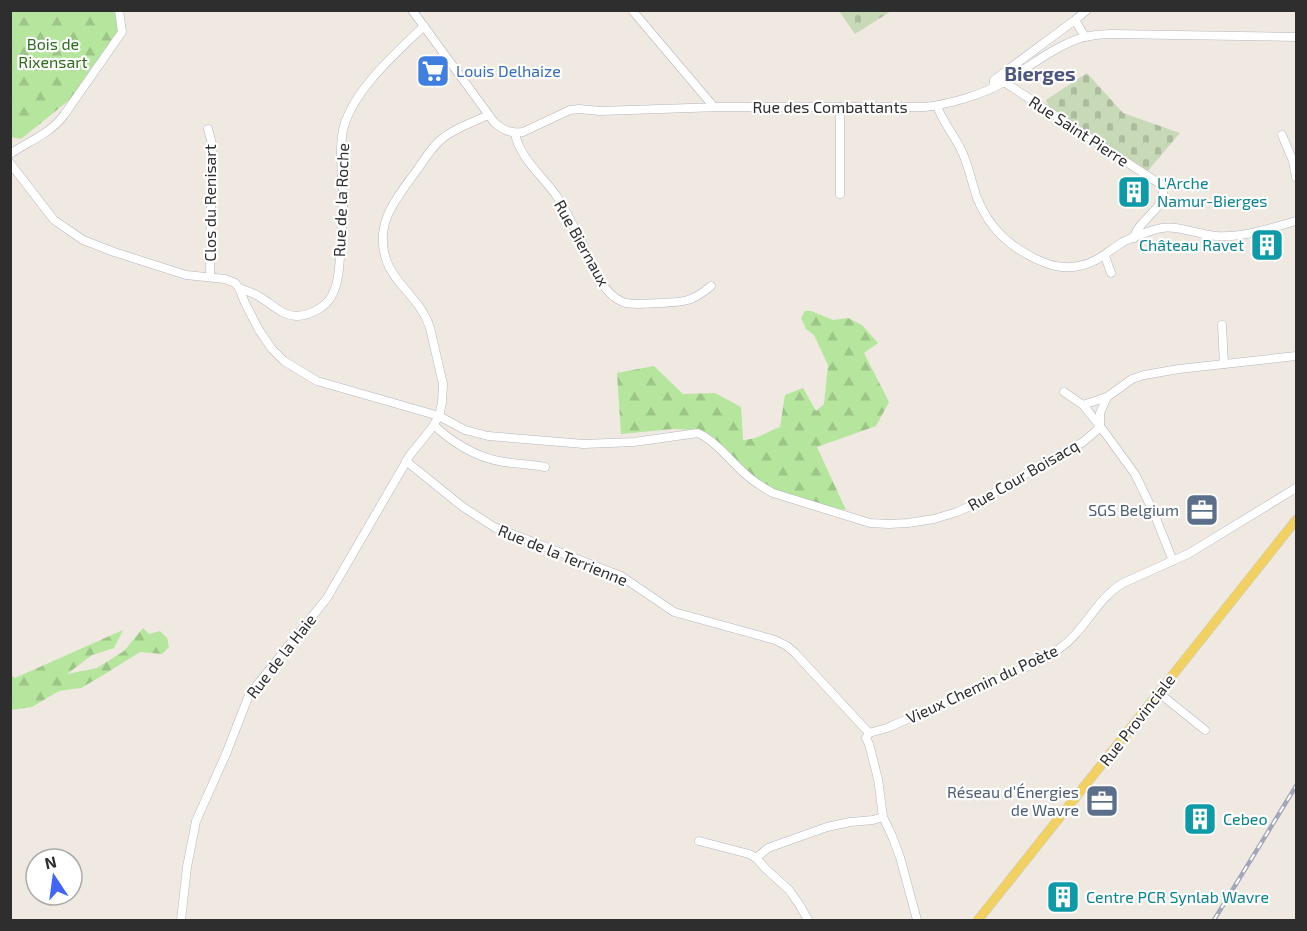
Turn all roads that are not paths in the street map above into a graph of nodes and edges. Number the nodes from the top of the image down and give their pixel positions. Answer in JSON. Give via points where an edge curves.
{"nodes":[{"id":1,"x":119,"y":10,"type":"edge"},
{"id":2,"x":412,"y":10,"type":"edge"},
{"id":3,"x":632,"y":10,"type":"edge"},
{"id":4,"x":1087,"y":10,"type":"edge"},
{"id":5,"x":1075,"y":20,"type":"junction"},
{"id":6,"x":423,"y":27,"type":"junction"},
{"id":7,"x":1085,"y":37,"type":"junction"},
{"id":8,"x":1296,"y":37,"type":"edge"},
{"id":9,"x":1004,"y":82,"type":"junction"},
{"id":10,"x":993,"y":88,"type":"junction"},
{"id":11,"x":937,"y":106,"type":"junction"},
{"id":12,"x":714,"y":107,"type":"junction"},
{"id":13,"x":840,"y":107,"type":"junction"},
{"id":14,"x":488,"y":115,"type":"junction"},
{"id":15,"x":208,"y":129,"type":"dead end"},
{"id":16,"x":515,"y":133,"type":"junction"},
{"id":17,"x":1282,"y":135,"type":"dead end"},
{"id":18,"x":10,"y":154,"type":"edge"},
{"id":19,"x":1295,"y":160,"type":"edge"},
{"id":20,"x":10,"y":162,"type":"edge"},
{"id":21,"x":1296,"y":177,"type":"edge"},
{"id":22,"x":840,"y":194,"type":"dead end"},
{"id":23,"x":1296,"y":221,"type":"edge"},
{"id":24,"x":1134,"y":238,"type":"junction"},
{"id":25,"x":1105,"y":256,"type":"junction"},
{"id":26,"x":1111,"y":273,"type":"dead end"},
{"id":27,"x":210,"y":276,"type":"junction"},
{"id":28,"x":711,"y":286,"type":"dead end"},
{"id":29,"x":239,"y":288,"type":"junction"},
{"id":30,"x":1222,"y":325,"type":"dead end"},
{"id":31,"x":1296,"y":356,"type":"edge"},
{"id":32,"x":1224,"y":364,"type":"junction"},
{"id":33,"x":1065,"y":392,"type":"dead end"},
{"id":34,"x":1107,"y":397,"type":"junction"},
{"id":35,"x":1083,"y":405,"type":"junction"},
{"id":36,"x":439,"y":416,"type":"junction"},
{"id":37,"x":434,"y":425,"type":"junction"},
{"id":38,"x":1100,"y":426,"type":"junction"},
{"id":39,"x":406,"y":461,"type":"junction"},
{"id":40,"x":545,"y":467,"type":"dead end"},
{"id":41,"x":1296,"y":488,"type":"edge"},
{"id":42,"x":1296,"y":520,"type":"edge"},
{"id":43,"x":1173,"y":561,"type":"junction"},
{"id":44,"x":1159,"y":693,"type":"junction"},
{"id":45,"x":1204,"y":730,"type":"dead end"},
{"id":46,"x":869,"y":733,"type":"junction"},
{"id":47,"x":883,"y":817,"type":"junction"},
{"id":48,"x":699,"y":842,"type":"dead end"},
{"id":49,"x":756,"y":858,"type":"junction"},
{"id":50,"x":181,"y":921,"type":"edge"},
{"id":51,"x":808,"y":921,"type":"edge"},
{"id":52,"x":917,"y":921,"type":"edge"},
{"id":53,"x":978,"y":921,"type":"edge"}],
"edges":[{"from":1,"to":18,"type":"street","via":[[122,32],[64,115],[44,135]]},
{"from":2,"to":6,"type":"street"},
{"from":3,"to":12,"type":"street"},
{"from":4,"to":5,"type":"street"},
{"from":5,"to":7,"type":"street"},
{"from":5,"to":10,"type":"street","via":[[994,80]]},
{"from":6,"to":14,"type":"street"},
{"from":6,"to":29,"type":"street","name":"Rue de la Roche","via":[[369,82],[348,114],[341,147],[343,207],[338,280],[331,297],[306,315],[296,316]]},
{"from":7,"to":8,"type":"street","name":"Rue des Combattants"},
{"from":7,"to":9,"type":"street","name":"Rue des Combattants","via":[[1053,51]]},
{"from":9,"to":10,"type":"street","name":"Rue des Combattants"},
{"from":9,"to":24,"type":"street","name":"Rue Saint Pierre","via":[[1160,184],[1163,200],[1135,231]]},
{"from":10,"to":11,"type":"street","name":"Rue des Combattants"},
{"from":11,"to":13,"type":"street","name":"Rue des Combattants"},
{"from":11,"to":25,"type":"street","via":[[963,155],[985,214],[1007,242],[1053,267],[1080,266]]},
{"from":12,"to":13,"type":"street","name":"Rue des Combattants"},
{"from":12,"to":16,"type":"street","name":"Rue des Combattants","via":[[570,110]]},
{"from":13,"to":22,"type":"street"},
{"from":14,"to":16,"type":"street","via":[[497,125]]},
{"from":14,"to":36,"type":"street","via":[[434,145],[392,206],[384,227],[387,263],[419,305],[430,328],[443,384]]},
{"from":15,"to":27,"type":"street","name":"Clos du Renisart","via":[[212,144]]},
{"from":16,"to":28,"type":"street","name":"Rue Biernaux","via":[[518,145],[564,208],[603,284],[619,300],[688,301]]},
{"from":17,"to":19,"type":"street"},
{"from":19,"to":21,"type":"street"},
{"from":20,"to":27,"type":"street","via":[[48,214],[74,235],[177,272]]},
{"from":23,"to":24,"type":"street","via":[[1229,237],[1163,227]]},
{"from":24,"to":25,"type":"street"},
{"from":25,"to":26,"type":"street"},
{"from":27,"to":29,"type":"street","via":[[235,283]]},
{"from":29,"to":36,"type":"street","name":"Rue Cour Boisacq","via":[[272,349],[298,370],[317,381]]},
{"from":30,"to":32,"type":"street"},
{"from":31,"to":32,"type":"street"},
{"from":32,"to":34,"type":"street","via":[[1144,375]]},
{"from":33,"to":35,"type":"street"},
{"from":34,"to":35,"type":"street"},
{"from":34,"to":38,"type":"street","via":[[1100,413]]},
{"from":35,"to":38,"type":"street"},
{"from":36,"to":37,"type":"street","name":"Rue de la Haie"},
{"from":36,"to":38,"type":"street","name":"Rue Cour Boisacq","via":[[478,434],[567,443],[634,442],[698,434],[773,494],[870,523],[890,524],[934,519],[975,504],[1083,442]]},
{"from":37,"to":39,"type":"street","name":"Rue de la Haie"},
{"from":37,"to":40,"type":"street","via":[[480,456]]},
{"from":38,"to":43,"type":"street","via":[[1135,474]]},
{"from":39,"to":46,"type":"street","name":"Rue de la Terrienne","via":[[494,527],[621,576],[680,614],[787,646]]},
{"from":39,"to":50,"type":"street","name":"Rue de la Haie","via":[[327,598],[244,704],[196,821]]},
{"from":41,"to":43,"type":"street","name":"Vieux Chemin du Poète"},
{"from":42,"to":44,"type":"main road","name":"Rue Provinciale"},
{"from":43,"to":46,"type":"street","name":"Vieux Chemin du Poète","via":[[1115,588],[1071,640],[1044,658]]},
{"from":44,"to":45,"type":"street"},
{"from":44,"to":53,"type":"main road","name":"Rue Provinciale"},
{"from":46,"to":47,"type":"street","via":[[866,738],[878,779]]},
{"from":47,"to":49,"type":"street","via":[[827,827],[768,848]]},
{"from":47,"to":52,"type":"street","via":[[900,857]]},
{"from":48,"to":49,"type":"street"},
{"from":49,"to":51,"type":"street","via":[[789,890]]}]}
